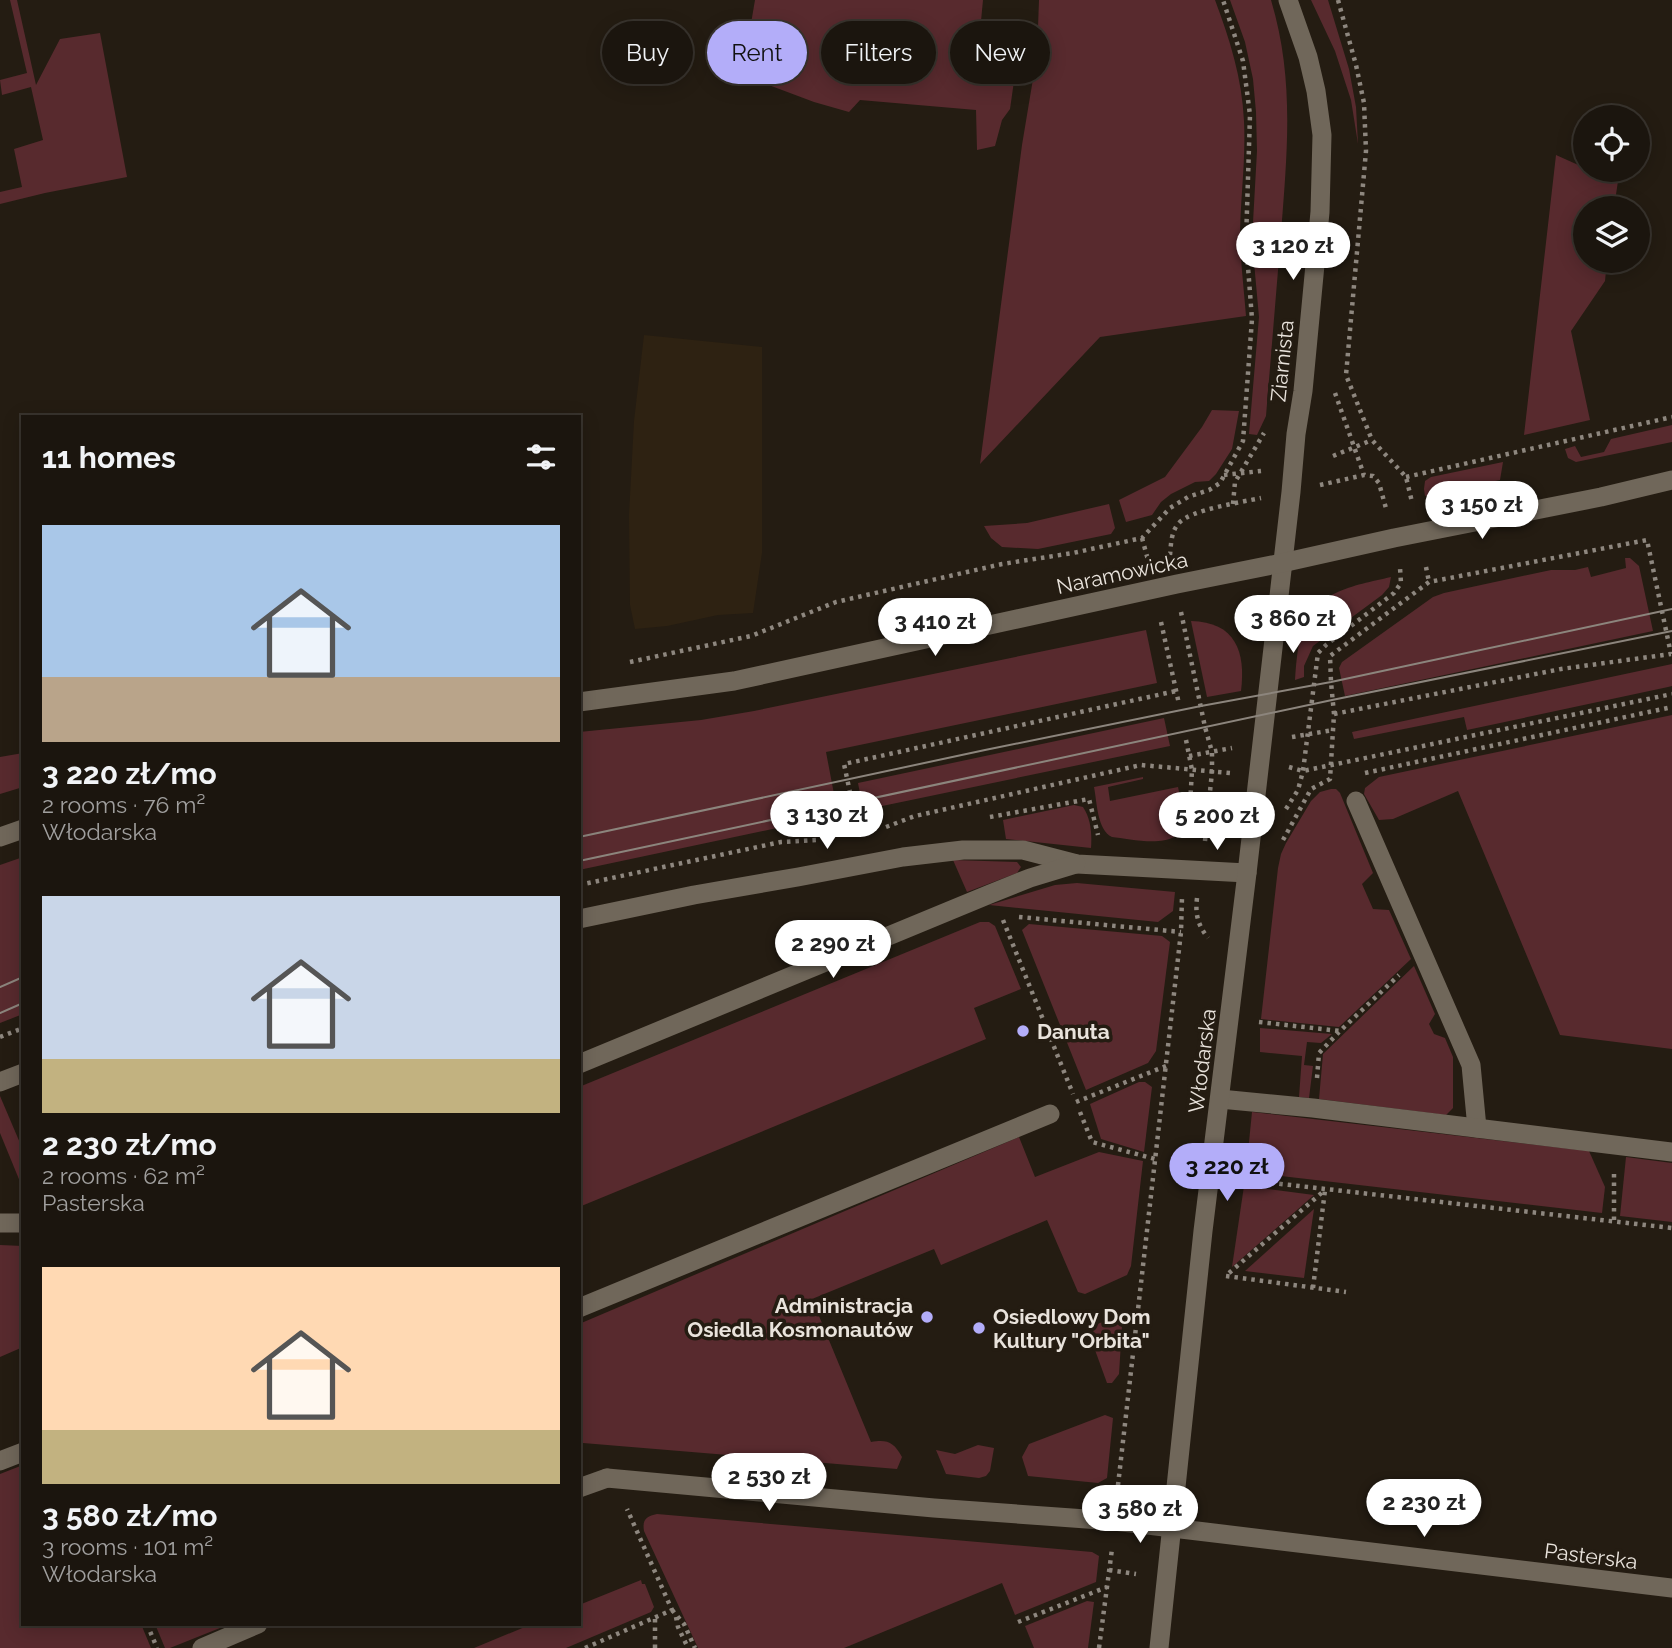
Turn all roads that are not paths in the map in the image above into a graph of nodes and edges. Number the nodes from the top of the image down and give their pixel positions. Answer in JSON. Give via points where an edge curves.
{"nodes":[{"id":1,"x":1288,"y":0,"type":"edge"},
{"id":2,"x":1672,"y":480,"type":"edge"},
{"id":3,"x":1282,"y":563,"type":"junction"},
{"id":4,"x":581,"y":702,"type":"edge"},
{"id":5,"x":1356,"y":801,"type":"dead end"},
{"id":6,"x":21,"y":830,"type":"edge"},
{"id":7,"x":0,"y":837,"type":"edge"},
{"id":8,"x":1077,"y":864,"type":"junction"},
{"id":9,"x":1248,"y":873,"type":"junction"},
{"id":10,"x":581,"y":919,"type":"edge"},
{"id":11,"x":581,"y":1063,"type":"edge"},
{"id":12,"x":21,"y":1074,"type":"edge"},
{"id":13,"x":0,"y":1082,"type":"edge"},
{"id":14,"x":1220,"y":1099,"type":"junction"},
{"id":15,"x":1050,"y":1114,"type":"dead end"},
{"id":16,"x":1477,"y":1128,"type":"junction"},
{"id":17,"x":1672,"y":1152,"type":"edge"},
{"id":18,"x":0,"y":1223,"type":"edge"},
{"id":19,"x":21,"y":1223,"type":"edge"},
{"id":20,"x":581,"y":1307,"type":"edge"},
{"id":21,"x":21,"y":1453,"type":"edge"},
{"id":22,"x":0,"y":1461,"type":"edge"},
{"id":23,"x":581,"y":1487,"type":"edge"},
{"id":24,"x":1171,"y":1529,"type":"junction"},
{"id":25,"x":1672,"y":1588,"type":"edge"},
{"id":26,"x":253,"y":1626,"type":"edge"},
{"id":27,"x":202,"y":1648,"type":"edge"},
{"id":28,"x":1159,"y":1648,"type":"edge"}],
"edges":[{"from":1,"to":3,"type":"street","name":"Ziarnista","via":[[1308,57],[1322,135],[1311,312]]},
{"from":2,"to":3,"type":"street","name":"Naramowicka"},
{"from":3,"to":4,"type":"street","name":"Naramowicka","via":[[734,681]]},
{"from":3,"to":9,"type":"street","name":"Włodarska"},
{"from":5,"to":16,"type":"street","via":[[1471,1065]]},
{"from":6,"to":7,"type":"street"},
{"from":8,"to":9,"type":"street"},
{"from":8,"to":10,"type":"street","via":[[1023,850],[951,851]]},
{"from":8,"to":11,"type":"street","via":[[990,894]]},
{"from":9,"to":14,"type":"street","name":"Włodarska"},
{"from":12,"to":13,"type":"street"},
{"from":14,"to":16,"type":"street"},
{"from":14,"to":24,"type":"street","name":"Włodarska"},
{"from":15,"to":20,"type":"street"},
{"from":16,"to":17,"type":"street"},
{"from":18,"to":19,"type":"street"},
{"from":21,"to":22,"type":"street"},
{"from":23,"to":24,"type":"street","name":"Pasterska","via":[[607,1478]]},
{"from":24,"to":25,"type":"street","name":"Pasterska"},
{"from":24,"to":28,"type":"street","name":"Włodarska"},
{"from":26,"to":27,"type":"street"}]}
